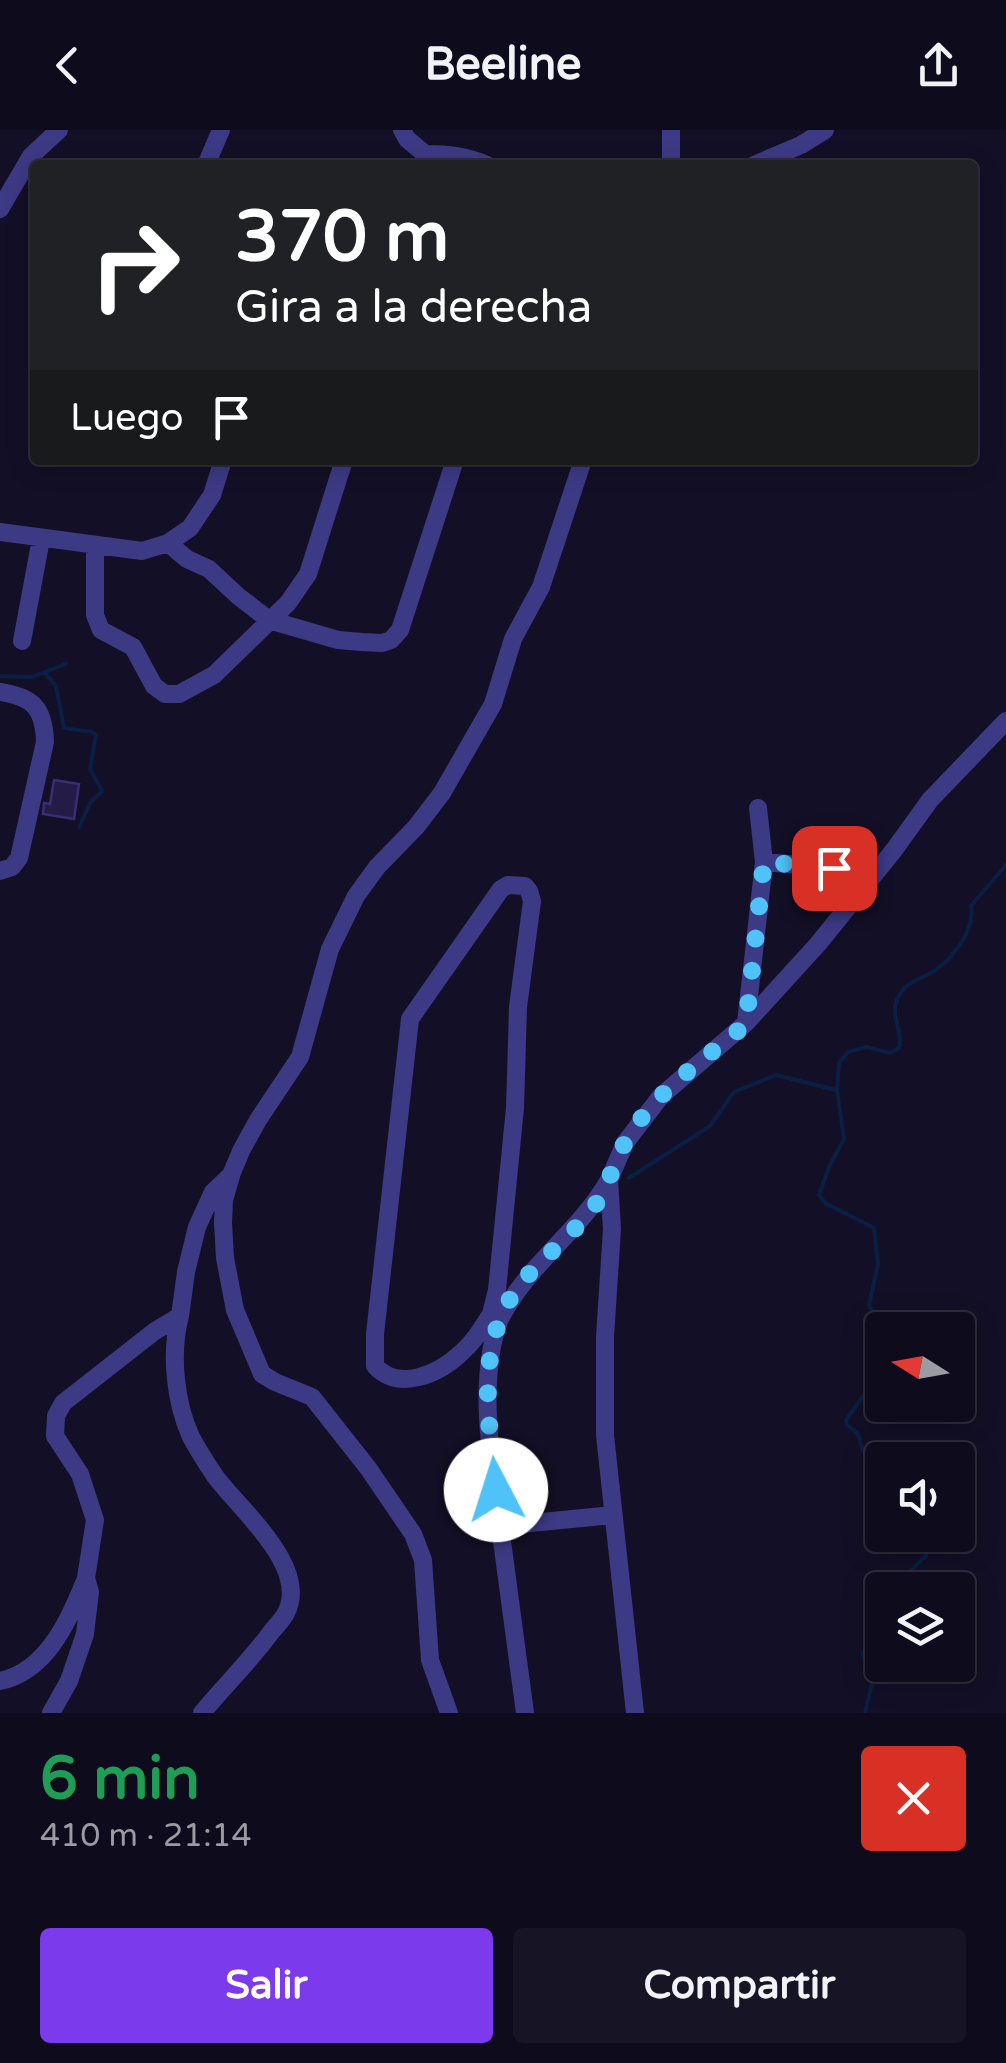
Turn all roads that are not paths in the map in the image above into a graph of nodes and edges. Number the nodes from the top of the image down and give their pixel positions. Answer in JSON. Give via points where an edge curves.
{"nodes":[{"id":1,"x":59,"y":130,"type":"edge"},
{"id":2,"x":221,"y":130,"type":"edge"},
{"id":3,"x":402,"y":130,"type":"edge"},
{"id":4,"x":671,"y":130,"type":"edge"},
{"id":5,"x":825,"y":130,"type":"edge"},
{"id":6,"x":208,"y":160,"type":"edge"},
{"id":7,"x":424,"y":160,"type":"edge"},
{"id":8,"x":476,"y":160,"type":"edge"},
{"id":9,"x":671,"y":160,"type":"edge"},
{"id":10,"x":766,"y":160,"type":"edge"},
{"id":11,"x":0,"y":209,"type":"edge"},
{"id":12,"x":221,"y":465,"type":"edge"},
{"id":13,"x":342,"y":465,"type":"edge"},
{"id":14,"x":453,"y":465,"type":"edge"},
{"id":15,"x":581,"y":465,"type":"edge"},
{"id":16,"x":0,"y":532,"type":"edge"},
{"id":17,"x":42,"y":539,"type":"junction"},
{"id":18,"x":168,"y":544,"type":"junction"},
{"id":19,"x":95,"y":546,"type":"junction"},
{"id":20,"x":269,"y":620,"type":"junction"},
{"id":21,"x":22,"y":641,"type":"dead end"},
{"id":22,"x":0,"y":692,"type":"edge"},
{"id":23,"x":1006,"y":721,"type":"edge"},
{"id":24,"x":758,"y":808,"type":"dead end"},
{"id":25,"x":764,"y":862,"type":"junction"},
{"id":26,"x":834,"y":868,"type":"dead end"},
{"id":27,"x":0,"y":871,"type":"edge"},
{"id":28,"x":746,"y":1024,"type":"junction"},
{"id":29,"x":231,"y":1175,"type":"junction"},
{"id":30,"x":609,"y":1180,"type":"junction"},
{"id":31,"x":180,"y":1316,"type":"junction"},
{"id":32,"x":495,"y":1318,"type":"junction"},
{"id":33,"x":613,"y":1515,"type":"junction"},
{"id":34,"x":500,"y":1526,"type":"junction"},
{"id":35,"x":86,"y":1578,"type":"junction"},
{"id":36,"x":0,"y":1682,"type":"edge"},
{"id":37,"x":51,"y":1713,"type":"edge"},
{"id":38,"x":202,"y":1713,"type":"edge"},
{"id":39,"x":449,"y":1713,"type":"edge"},
{"id":40,"x":525,"y":1713,"type":"edge"},
{"id":41,"x":635,"y":1713,"type":"edge"}],
"edges":[{"from":1,"to":11,"type":"street","via":[[31,156]]},
{"from":2,"to":6,"type":"street"},
{"from":3,"to":7,"type":"street"},
{"from":4,"to":9,"type":"street"},
{"from":5,"to":10,"type":"street"},
{"from":7,"to":8,"type":"street"},
{"from":12,"to":18,"type":"street","via":[[190,528]]},
{"from":13,"to":20,"type":"street","via":[[308,574]]},
{"from":14,"to":20,"type":"street","via":[[392,640],[338,640]]},
{"from":15,"to":29,"type":"street","via":[[542,587],[513,638],[493,704],[442,793],[356,896],[330,948],[300,1057]]},
{"from":16,"to":17,"type":"street"},
{"from":17,"to":19,"type":"street"},
{"from":17,"to":21,"type":"street"},
{"from":18,"to":19,"type":"street","via":[[142,552]]},
{"from":18,"to":20,"type":"street"},
{"from":19,"to":20,"type":"street","via":[[101,630],[133,647],[165,694],[179,694],[214,675]]},
{"from":22,"to":27,"type":"street","via":[[22,696],[37,708],[45,742],[19,858]]},
{"from":23,"to":28,"type":"street","via":[[930,800]]},
{"from":24,"to":25,"type":"street"},
{"from":25,"to":26,"type":"street"},
{"from":25,"to":28,"type":"street"},
{"from":28,"to":30,"type":"street","via":[[660,1096],[625,1142]]},
{"from":29,"to":31,"type":"street","via":[[197,1227]]},
{"from":29,"to":39,"type":"street","via":[[223,1223],[235,1310],[262,1374],[312,1397],[413,1534],[423,1560],[430,1660]]},
{"from":30,"to":32,"type":"street"},
{"from":30,"to":33,"type":"street","via":[[604,1378]]},
{"from":31,"to":35,"type":"street","via":[[63,1403],[56,1416],[56,1436],[80,1474],[95,1520]]},
{"from":31,"to":38,"type":"street","via":[[173,1359],[190,1435],[273,1545],[292,1595],[263,1644]]},
{"from":32,"to":32,"type":"street","via":[[532,901],[525,886],[516,884],[501,889],[410,1020],[375,1366],[393,1379],[438,1370]]},
{"from":32,"to":34,"type":"street","via":[[488,1408]]},
{"from":33,"to":34,"type":"street"},
{"from":33,"to":41,"type":"street"},
{"from":34,"to":40,"type":"street"},
{"from":35,"to":36,"type":"street","via":[[46,1653],[30,1669]]},
{"from":35,"to":37,"type":"street","via":[[85,1634]]}]}
